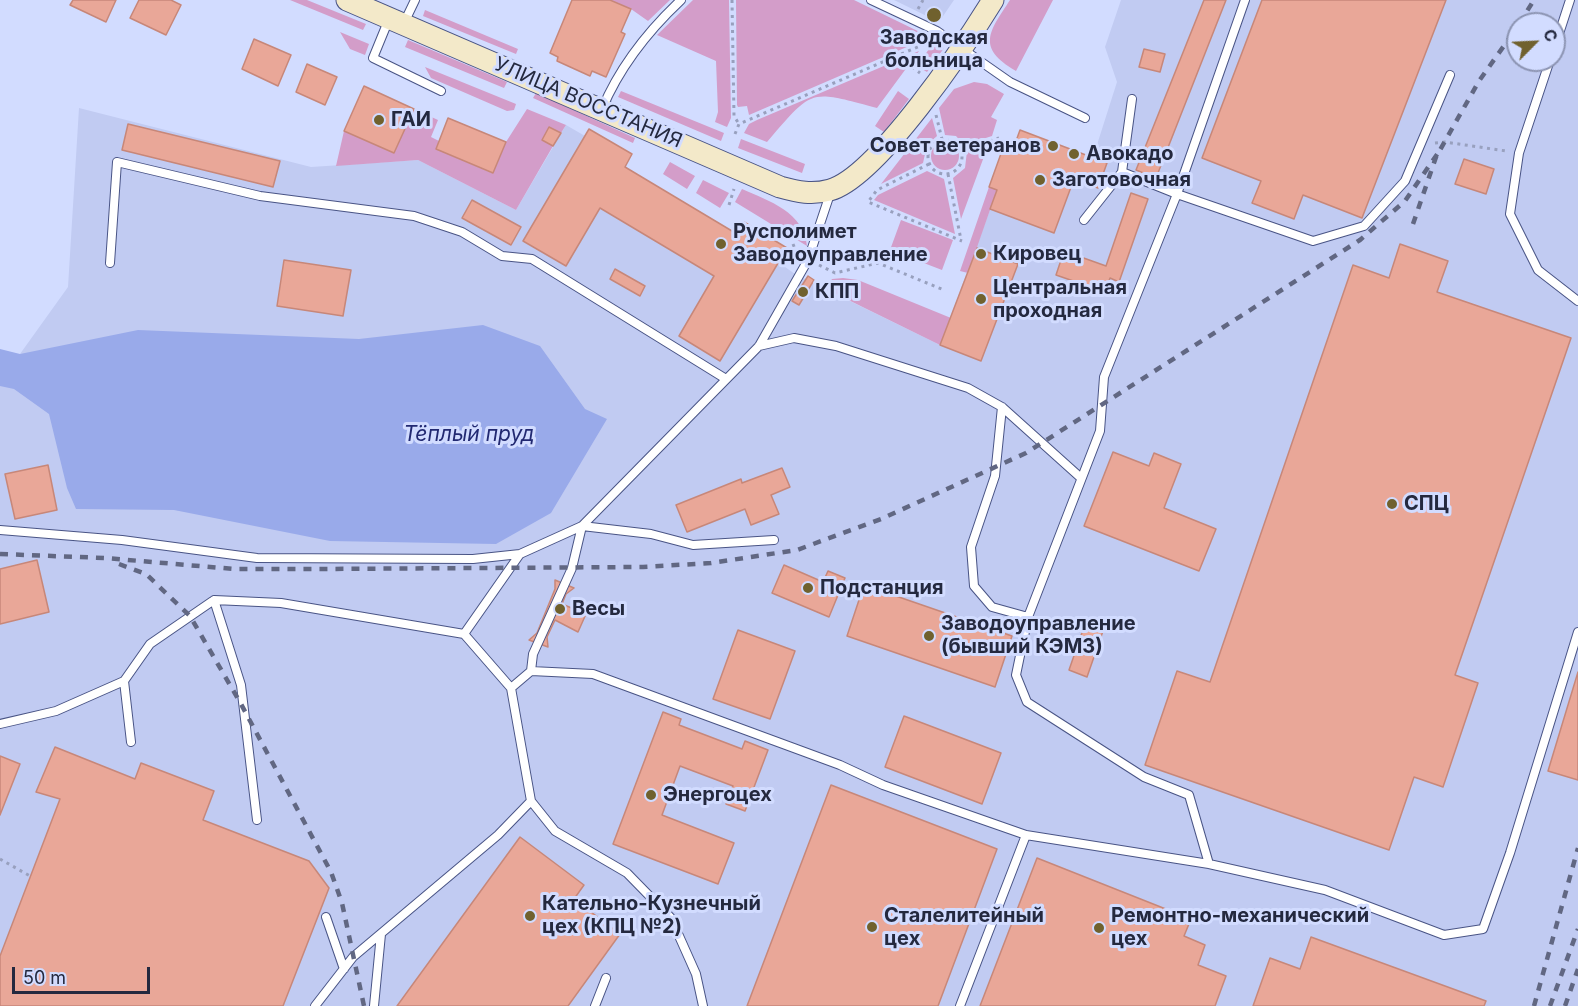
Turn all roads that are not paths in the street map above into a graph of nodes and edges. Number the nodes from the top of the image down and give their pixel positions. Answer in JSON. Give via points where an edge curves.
{"nodes":[{"id":1,"x":347,"y":0,"type":"edge"},
{"id":2,"x":414,"y":0,"type":"edge"},
{"id":3,"x":681,"y":0,"type":"edge"},
{"id":4,"x":871,"y":0,"type":"edge"},
{"id":5,"x":993,"y":0,"type":"edge"},
{"id":6,"x":1245,"y":0,"type":"edge"},
{"id":7,"x":396,"y":21,"type":"junction"},
{"id":8,"x":962,"y":51,"type":"junction"},
{"id":9,"x":1546,"y":72,"type":"edge"},
{"id":10,"x":1450,"y":75,"type":"dead end"},
{"id":11,"x":441,"y":91,"type":"dead end"},
{"id":12,"x":1132,"y":99,"type":"dead end"},
{"id":13,"x":602,"y":109,"type":"junction"},
{"id":14,"x":1085,"y":117,"type":"dead end"},
{"id":15,"x":1122,"y":172,"type":"junction"},
{"id":16,"x":831,"y":190,"type":"junction"},
{"id":17,"x":1177,"y":194,"type":"junction"},
{"id":18,"x":1084,"y":220,"type":"dead end"},
{"id":19,"x":110,"y":263,"type":"dead end"},
{"id":20,"x":1578,"y":301,"type":"edge"},
{"id":21,"x":759,"y":346,"type":"junction"},
{"id":22,"x":726,"y":379,"type":"junction"},
{"id":23,"x":1002,"y":407,"type":"junction"},
{"id":24,"x":1081,"y":478,"type":"junction"},
{"id":25,"x":582,"y":526,"type":"junction"},
{"id":26,"x":0,"y":531,"type":"edge"},
{"id":27,"x":774,"y":540,"type":"dead end"},
{"id":28,"x":520,"y":554,"type":"junction"},
{"id":29,"x":214,"y":600,"type":"junction"},
{"id":30,"x":1028,"y":617,"type":"junction"},
{"id":31,"x":1578,"y":632,"type":"edge"},
{"id":32,"x":464,"y":634,"type":"junction"},
{"id":33,"x":531,"y":671,"type":"junction"},
{"id":34,"x":124,"y":681,"type":"junction"},
{"id":35,"x":511,"y":688,"type":"junction"},
{"id":36,"x":0,"y":724,"type":"edge"},
{"id":37,"x":131,"y":742,"type":"dead end"},
{"id":38,"x":531,"y":801,"type":"junction"},
{"id":39,"x":257,"y":820,"type":"dead end"},
{"id":40,"x":1026,"y":835,"type":"junction"},
{"id":41,"x":1209,"y":864,"type":"junction"},
{"id":42,"x":326,"y":917,"type":"dead end"},
{"id":43,"x":381,"y":934,"type":"junction"},
{"id":44,"x":344,"y":969,"type":"junction"},
{"id":45,"x":606,"y":978,"type":"dead end"},
{"id":46,"x":315,"y":1006,"type":"edge"},
{"id":47,"x":374,"y":1006,"type":"edge"},
{"id":48,"x":595,"y":1006,"type":"edge"},
{"id":49,"x":703,"y":1006,"type":"edge"},
{"id":50,"x":960,"y":1006,"type":"edge"}],
"edges":[{"from":1,"to":7,"type":"street","name":"УЛИЦА ВОССТАНИЯ"},
{"from":2,"to":7,"type":"lane"},
{"from":3,"to":13,"type":"lane","via":[[652,28],[612,86]]},
{"from":4,"to":8,"type":"lane","via":[[937,32]]},
{"from":5,"to":8,"type":"street"},
{"from":6,"to":17,"type":"lane"},
{"from":7,"to":11,"type":"lane","via":[[373,58]]},
{"from":7,"to":13,"type":"street","name":"УЛИЦА ВОССТАНИЯ"},
{"from":8,"to":14,"type":"lane","via":[[1010,82]]},
{"from":8,"to":16,"type":"street","via":[[880,153],[855,176]]},
{"from":9,"to":20,"type":"lane","via":[[1519,153],[1510,214],[1538,270]]},
{"from":10,"to":17,"type":"lane","via":[[1406,181],[1364,226],[1312,241]]},
{"from":12,"to":15,"type":"lane"},
{"from":13,"to":16,"type":"street","name":"УЛИЦА ВОССТАНИЯ","via":[[780,187],[804,194]]},
{"from":15,"to":17,"type":"lane"},
{"from":15,"to":18,"type":"lane"},
{"from":16,"to":21,"type":"lane","via":[[808,260]]},
{"from":17,"to":24,"type":"lane","via":[[1104,377],[1100,431]]},
{"from":19,"to":22,"type":"lane","via":[[117,162],[260,196],[414,216],[462,232],[502,256],[532,259]]},
{"from":21,"to":22,"type":"lane"},
{"from":21,"to":23,"type":"lane","via":[[794,338],[836,345],[968,388]]},
{"from":22,"to":25,"type":"lane"},
{"from":23,"to":24,"type":"lane"},
{"from":23,"to":30,"type":"lane","via":[[995,476],[970,547],[974,586],[992,607]]},
{"from":24,"to":30,"type":"lane"},
{"from":25,"to":27,"type":"lane","via":[[651,534],[693,545]]},
{"from":25,"to":28,"type":"lane"},
{"from":25,"to":33,"type":"lane","via":[[572,568],[533,654]]},
{"from":26,"to":28,"type":"lane","via":[[122,540],[256,558],[473,559]]},
{"from":28,"to":32,"type":"lane"},
{"from":29,"to":32,"type":"lane","via":[[281,603]]},
{"from":29,"to":34,"type":"lane","via":[[150,644]]},
{"from":29,"to":39,"type":"lane","via":[[241,685]]},
{"from":30,"to":41,"type":"lane","via":[[1016,675],[1027,702],[1144,777],[1189,795]]},
{"from":31,"to":41,"type":"lane","via":[[1483,929],[1444,935],[1325,890]]},
{"from":32,"to":35,"type":"lane"},
{"from":33,"to":35,"type":"lane"},
{"from":33,"to":40,"type":"lane","via":[[593,675]]},
{"from":34,"to":36,"type":"lane","via":[[56,711]]},
{"from":34,"to":37,"type":"lane"},
{"from":35,"to":38,"type":"lane"},
{"from":38,"to":43,"type":"lane","via":[[498,835]]},
{"from":38,"to":49,"type":"lane","via":[[555,831],[627,873],[671,918],[696,974]]},
{"from":40,"to":41,"type":"lane"},
{"from":40,"to":50,"type":"lane"},
{"from":42,"to":44,"type":"lane"},
{"from":43,"to":44,"type":"lane"},
{"from":43,"to":47,"type":"lane"},
{"from":44,"to":46,"type":"lane"},
{"from":45,"to":48,"type":"lane"}]}
